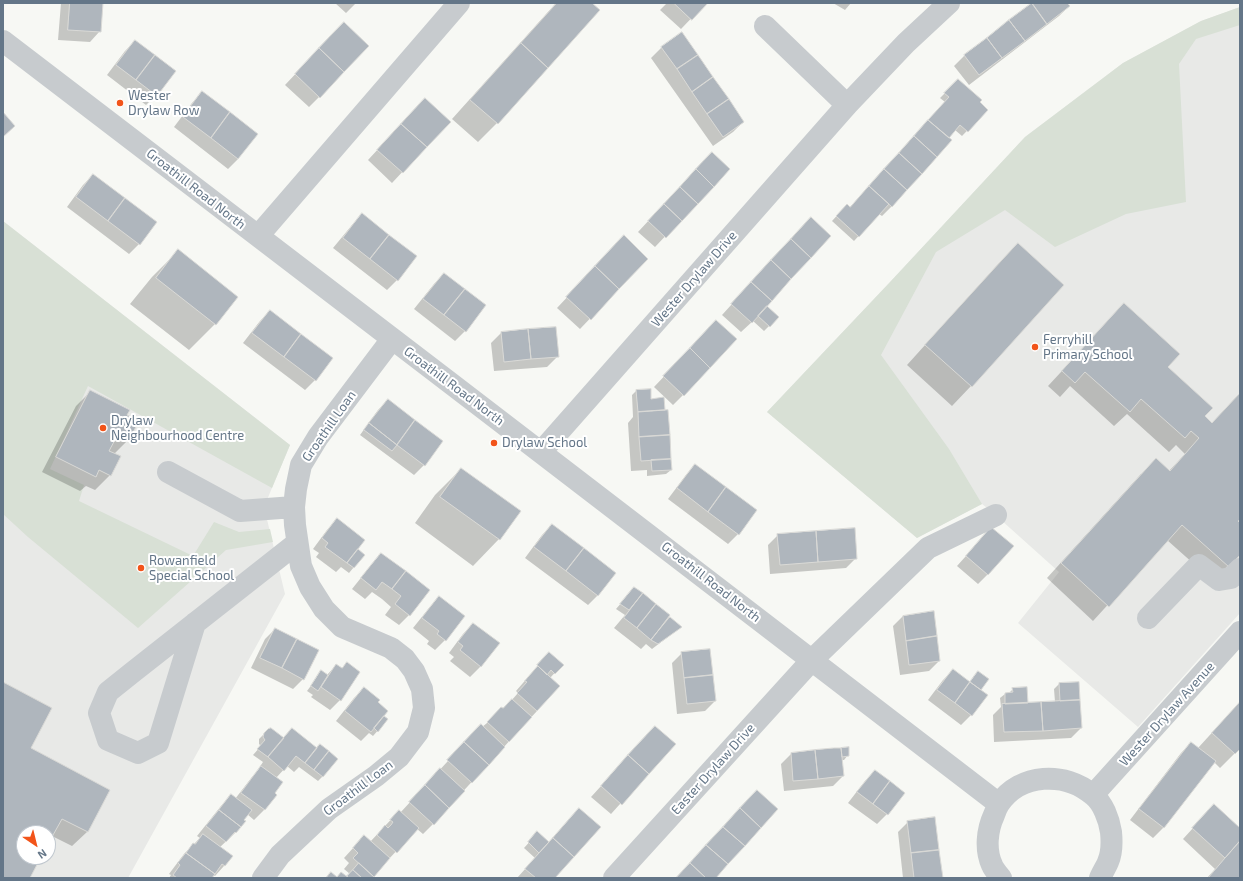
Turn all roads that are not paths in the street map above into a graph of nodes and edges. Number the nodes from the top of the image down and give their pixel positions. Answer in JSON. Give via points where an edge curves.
{"nodes":[{"id":1,"x":459,"y":3,"type":"edge"},
{"id":2,"x":949,"y":3,"type":"edge"},
{"id":3,"x":765,"y":26,"type":"dead end"},
{"id":4,"x":3,"y":41,"type":"edge"},
{"id":5,"x":847,"y":105,"type":"junction"},
{"id":6,"x":258,"y":236,"type":"junction"},
{"id":7,"x":392,"y":339,"type":"junction"},
{"id":8,"x":541,"y":452,"type":"junction"},
{"id":9,"x":168,"y":472,"type":"dead end"},
{"id":10,"x":294,"y":507,"type":"junction"},
{"id":11,"x":996,"y":515,"type":"dead end"},
{"id":12,"x":297,"y":543,"type":"junction"},
{"id":13,"x":1240,"y":568,"type":"edge"},
{"id":14,"x":1148,"y":618,"type":"dead end"},
{"id":15,"x":195,"y":623,"type":"junction"},
{"id":16,"x":1240,"y":632,"type":"edge"},
{"id":17,"x":812,"y":660,"type":"junction"},
{"id":18,"x":1093,"y":795,"type":"junction"},
{"id":19,"x":999,"y":804,"type":"junction"},
{"id":20,"x":263,"y":878,"type":"edge"},
{"id":21,"x":614,"y":878,"type":"edge"},
{"id":22,"x":1001,"y":878,"type":"edge"},
{"id":23,"x":1100,"y":878,"type":"edge"}],
"edges":[{"from":1,"to":6,"type":"street"},
{"from":2,"to":5,"type":"street","name":"Wester Drylaw Drive","via":[[906,43]]},
{"from":3,"to":5,"type":"street"},
{"from":4,"to":6,"type":"street","name":"Groathill Road North"},
{"from":5,"to":8,"type":"street","name":"Wester Drylaw Drive"},
{"from":6,"to":7,"type":"street","name":"Groathill Road North"},
{"from":7,"to":8,"type":"street","name":"Groathill Road North"},
{"from":7,"to":10,"type":"street","name":"Groathill Loan","via":[[318,437],[301,465]]},
{"from":8,"to":17,"type":"street","name":"Groathill Road North"},
{"from":9,"to":10,"type":"street","via":[[240,511]]},
{"from":10,"to":12,"type":"street","name":"Groathill Loan"},
{"from":11,"to":17,"type":"street","name":"Easter Drylaw Drive","via":[[928,548]]},
{"from":12,"to":15,"type":"street"},
{"from":12,"to":20,"type":"street","name":"Groathill Loan","via":[[301,566],[324,609],[342,628],[391,648],[405,659],[422,689],[424,708],[418,732],[399,757],[329,808],[280,855]]},
{"from":13,"to":14,"type":"street","via":[[1231,578],[1219,580],[1200,565]]},
{"from":15,"to":15,"type":"street","via":[[108,692],[99,713],[108,740],[138,753],[158,743]]},
{"from":16,"to":18,"type":"street","name":"Wester Drylaw Avenue"},
{"from":17,"to":19,"type":"street","name":"Groathill Road North"},
{"from":17,"to":21,"type":"street","name":"Easter Drylaw Drive"},
{"from":18,"to":19,"type":"street","via":[[1071,782],[1051,778],[1031,781],[1013,790]]},
{"from":18,"to":23,"type":"street","via":[[1102,805],[1110,823],[1112,842],[1108,862]]},
{"from":19,"to":22,"type":"street","via":[[990,824],[987,844],[992,865]]}]}
